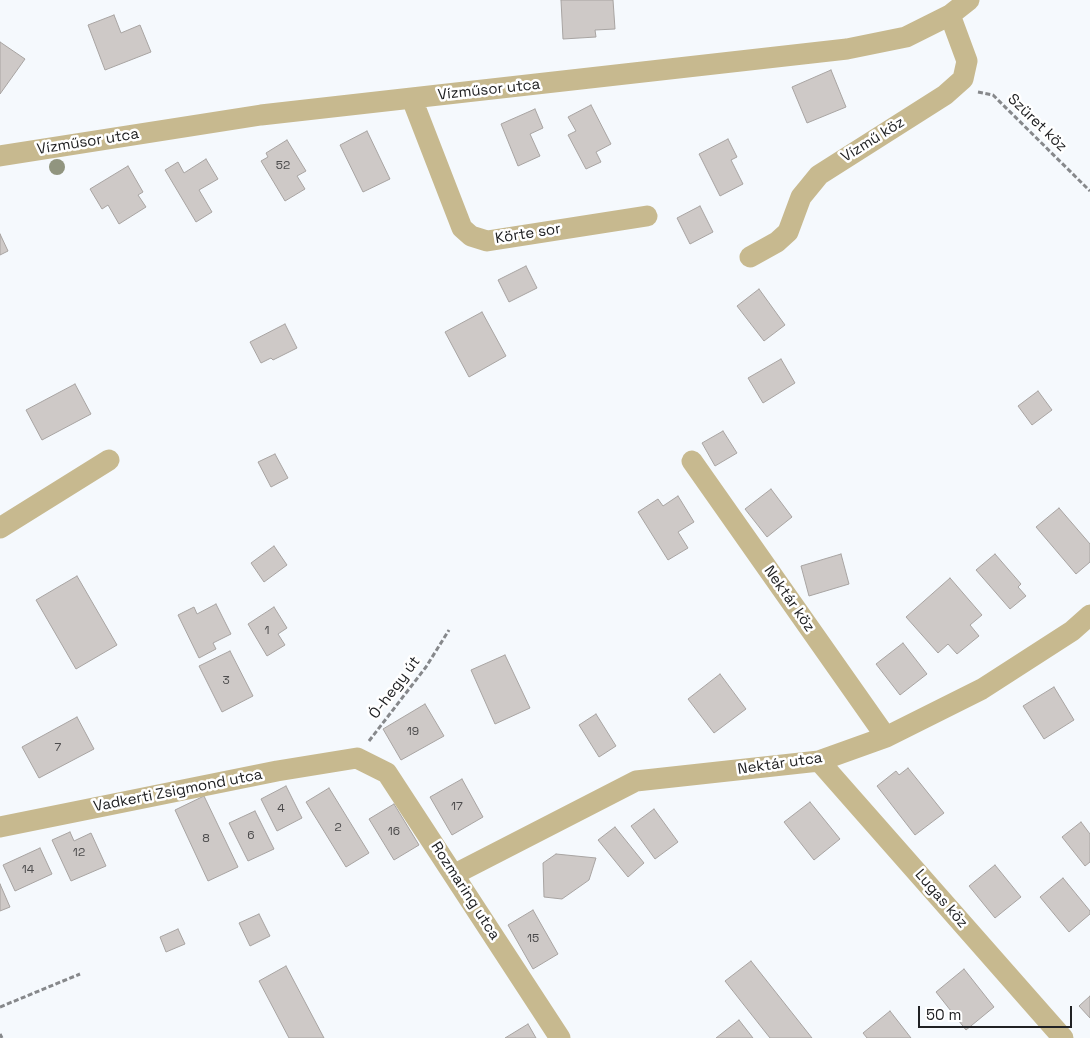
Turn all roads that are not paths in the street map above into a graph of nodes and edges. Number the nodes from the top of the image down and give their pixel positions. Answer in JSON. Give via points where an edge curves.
{"nodes":[{"id":1,"x":969,"y":0,"type":"edge"},
{"id":2,"x":950,"y":15,"type":"junction"},
{"id":3,"x":412,"y":98,"type":"junction"},
{"id":4,"x":0,"y":156,"type":"edge"},
{"id":5,"x":647,"y":216,"type":"dead end"},
{"id":6,"x":750,"y":257,"type":"dead end"},
{"id":7,"x":109,"y":460,"type":"dead end"},
{"id":8,"x":692,"y":462,"type":"dead end"},
{"id":9,"x":0,"y":528,"type":"edge"},
{"id":10,"x":1090,"y":616,"type":"edge"},
{"id":11,"x":886,"y":737,"type":"junction"},
{"id":12,"x":357,"y":758,"type":"joint"},
{"id":13,"x":819,"y":761,"type":"junction"},
{"id":14,"x":0,"y":827,"type":"edge"},
{"id":15,"x":455,"y":874,"type":"junction"},
{"id":16,"x":560,"y":1038,"type":"edge"},
{"id":17,"x":1064,"y":1038,"type":"edge"}],
"edges":[{"from":1,"to":2,"type":"street","name":"Vízműsor utca"},
{"from":2,"to":3,"type":"street","name":"Vízműsor utca","via":[[906,37],[848,49]]},
{"from":2,"to":6,"type":"street","name":"Vízmű köz","via":[[967,61],[963,79],[945,95],[819,176],[801,197],[788,232]]},
{"from":3,"to":4,"type":"street","name":"Vízműsor utca","via":[[261,115]]},
{"from":3,"to":5,"type":"street","name":"Körte sor","via":[[462,228],[472,236],[487,241]]},
{"from":7,"to":9,"type":"street"},
{"from":8,"to":11,"type":"street","name":"Nektár köz"},
{"from":10,"to":11,"type":"street","name":"Nektár utca","via":[[982,689]]},
{"from":11,"to":13,"type":"street","name":"Nektár utca"},
{"from":12,"to":14,"type":"street","name":"Vadkerti Zsigmond utca"},
{"from":12,"to":15,"type":"street","name":"Rozmaring utca","via":[[387,773]]},
{"from":13,"to":15,"type":"street","name":"Nektár utca","via":[[636,781]]},
{"from":13,"to":17,"type":"street","name":"Lugas köz"},
{"from":15,"to":16,"type":"street","name":"Rozmaring utca"}]}
